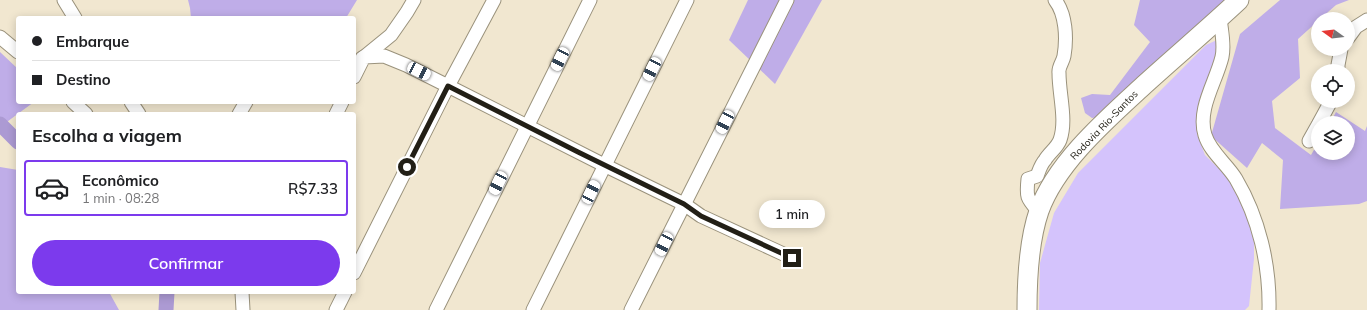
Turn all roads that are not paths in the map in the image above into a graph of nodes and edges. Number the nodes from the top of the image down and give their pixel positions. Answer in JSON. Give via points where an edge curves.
{"nodes":[{"id":1,"x":64,"y":0,"type":"edge"},
{"id":2,"x":414,"y":0,"type":"edge"},
{"id":3,"x":494,"y":0,"type":"edge"},
{"id":4,"x":590,"y":0,"type":"edge"},
{"id":5,"x":687,"y":0,"type":"edge"},
{"id":6,"x":787,"y":0,"type":"edge"},
{"id":7,"x":1055,"y":0,"type":"edge"},
{"id":8,"x":1239,"y":0,"type":"edge"},
{"id":9,"x":75,"y":16,"type":"edge"},
{"id":10,"x":1220,"y":17,"type":"junction"},
{"id":11,"x":1367,"y":20,"type":"edge"},
{"id":12,"x":1355,"y":28,"type":"edge"},
{"id":13,"x":0,"y":37,"type":"edge"},
{"id":14,"x":16,"y":50,"type":"edge"},
{"id":15,"x":359,"y":58,"type":"edge"},
{"id":16,"x":356,"y":70,"type":"edge"},
{"id":17,"x":448,"y":86,"type":"junction"},
{"id":18,"x":75,"y":104,"type":"edge"},
{"id":19,"x":84,"y":112,"type":"edge"},
{"id":20,"x":526,"y":126,"type":"junction"},
{"id":21,"x":1311,"y":138,"type":"edge"},
{"id":22,"x":1309,"y":141,"type":"dead end"},
{"id":23,"x":1056,"y":147,"type":"junction"},
{"id":24,"x":1075,"y":153,"type":"junction"},
{"id":25,"x":604,"y":166,"type":"junction"},
{"id":26,"x":684,"y":204,"type":"junction"},
{"id":27,"x":1039,"y":212,"type":"junction"},
{"id":28,"x":792,"y":258,"type":"dead end"},
{"id":29,"x":356,"y":269,"type":"edge"},
{"id":30,"x":242,"y":294,"type":"edge"},
{"id":31,"x":249,"y":294,"type":"edge"},
{"id":32,"x":343,"y":294,"type":"edge"},
{"id":33,"x":243,"y":309,"type":"edge"},
{"id":34,"x":336,"y":310,"type":"edge"},
{"id":35,"x":436,"y":310,"type":"edge"},
{"id":36,"x":533,"y":310,"type":"edge"},
{"id":37,"x":631,"y":310,"type":"edge"},
{"id":38,"x":1027,"y":310,"type":"edge"},
{"id":39,"x":1269,"y":310,"type":"edge"}],
"edges":[{"from":1,"to":9,"type":"street"},
{"from":2,"to":15,"type":"street","via":[[391,35]]},
{"from":3,"to":17,"type":"street"},
{"from":4,"to":20,"type":"street"},
{"from":5,"to":25,"type":"street"},
{"from":6,"to":26,"type":"street"},
{"from":7,"to":23,"type":"street","via":[[1060,6],[1066,39],[1064,58],[1058,70],[1062,130],[1060,142]]},
{"from":8,"to":10,"type":"highway","name":"Rodovia Rio-Santos"},
{"from":10,"to":24,"type":"highway","name":"Rodovia Rio-Santos","via":[[1117,109]]},
{"from":10,"to":39,"type":"street","via":[[1222,55],[1206,103],[1204,135],[1247,198],[1261,239],[1266,265]]},
{"from":11,"to":12,"type":"street"},
{"from":13,"to":14,"type":"street"},
{"from":15,"to":16,"type":"street"},
{"from":15,"to":17,"type":"street","via":[[384,56]]},
{"from":17,"to":20,"type":"street"},
{"from":17,"to":29,"type":"street"},
{"from":18,"to":19,"type":"street"},
{"from":20,"to":25,"type":"street"},
{"from":20,"to":35,"type":"street"},
{"from":21,"to":22,"type":"street"},
{"from":23,"to":24,"type":"street"},
{"from":23,"to":27,"type":"street","via":[[1044,161],[1037,176],[1028,179],[1028,200]]},
{"from":24,"to":27,"type":"highway","name":"Rodovia Rio-Santos","via":[[1058,175]]},
{"from":25,"to":26,"type":"street"},
{"from":25,"to":36,"type":"street"},
{"from":26,"to":28,"type":"street","via":[[701,216]]},
{"from":26,"to":37,"type":"street"},
{"from":27,"to":38,"type":"highway","name":"Rodovia Rio-Santos","via":[[1032,241]]},
{"from":30,"to":33,"type":"street"},
{"from":31,"to":33,"type":"street"},
{"from":32,"to":34,"type":"street"}]}
